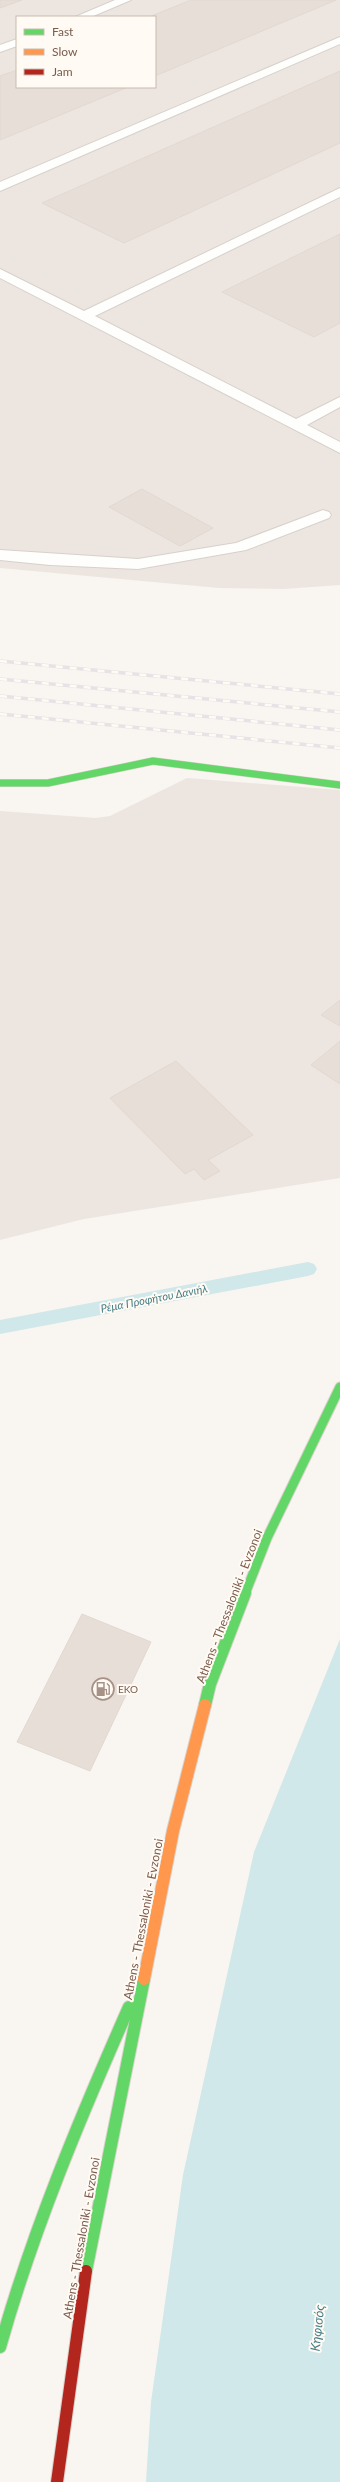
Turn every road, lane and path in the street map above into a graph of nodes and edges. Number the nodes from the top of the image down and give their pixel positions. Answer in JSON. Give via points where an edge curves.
{"nodes":[{"id":1,"x":125,"y":0,"type":"edge"},
{"id":2,"x":84,"y":16,"type":"edge"},
{"id":3,"x":340,"y":40,"type":"edge"},
{"id":4,"x":16,"y":42,"type":"edge"},
{"id":5,"x":0,"y":49,"type":"edge"},
{"id":6,"x":0,"y":187,"type":"edge"},
{"id":7,"x":340,"y":192,"type":"edge"},
{"id":8,"x":0,"y":272,"type":"edge"},
{"id":9,"x":84,"y":316,"type":"junction"},
{"id":10,"x":340,"y":401,"type":"edge"},
{"id":11,"x":296,"y":425,"type":"junction"},
{"id":12,"x":340,"y":448,"type":"edge"},
{"id":13,"x":323,"y":514,"type":"dead end"},
{"id":14,"x":0,"y":554,"type":"edge"},
{"id":15,"x":0,"y":783,"type":"edge"},
{"id":16,"x":340,"y":785,"type":"edge"},
{"id":17,"x":340,"y":1387,"type":"edge"},
{"id":18,"x":144,"y":1971,"type":"junction"},
{"id":19,"x":0,"y":2347,"type":"edge"},
{"id":20,"x":57,"y":2482,"type":"edge"}],
"edges":[{"from":1,"to":2,"type":"lane"},
{"from":3,"to":6,"type":"lane"},
{"from":4,"to":5,"type":"lane"},
{"from":7,"to":9,"type":"lane"},
{"from":8,"to":9,"type":"lane"},
{"from":9,"to":11,"type":"lane"},
{"from":10,"to":11,"type":"lane"},
{"from":11,"to":12,"type":"lane"},
{"from":13,"to":14,"type":"lane","via":[[240,548],[138,564],[50,560]]},
{"from":15,"to":16,"type":"main road","via":[[48,783],[153,761]]},
{"from":17,"to":18,"type":"main road","name":"Athens - Thessaloniki - Evzonoi","via":[[267,1538],[210,1684],[172,1831]]},
{"from":18,"to":19,"type":"main road","via":[[55,2174],[11,2302]]},
{"from":18,"to":20,"type":"main road","name":"Athens - Thessaloniki - Evzonoi","via":[[81,2298]]}]}
